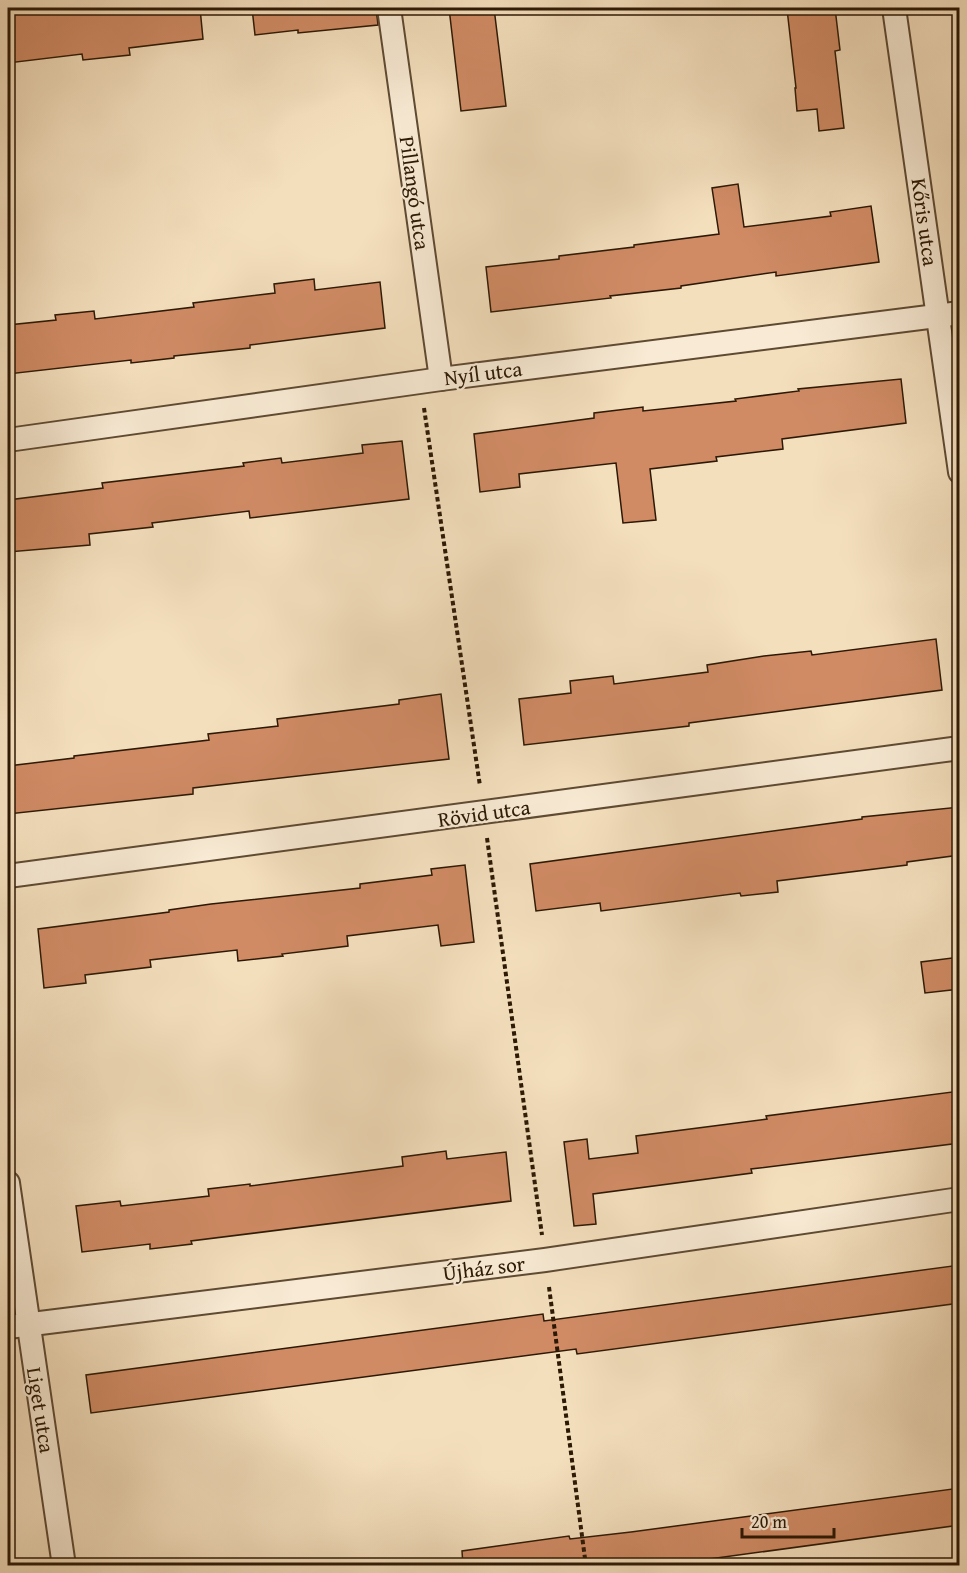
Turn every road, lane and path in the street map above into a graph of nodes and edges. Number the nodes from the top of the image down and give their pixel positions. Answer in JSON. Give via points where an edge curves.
{"nodes":[{"id":1,"x":389,"y":8,"type":"edge"},
{"id":2,"x":894,"y":8,"type":"edge"},
{"id":3,"x":949,"y":315,"type":"edge"},
{"id":4,"x":441,"y":378,"type":"junction"},
{"id":5,"x":8,"y":440,"type":"edge"},
{"id":6,"x":960,"y":472,"type":"edge"},
{"id":7,"x":960,"y":748,"type":"edge"},
{"id":8,"x":484,"y":813,"type":"junction"},
{"id":9,"x":8,"y":876,"type":"edge"},
{"id":10,"x":8,"y":1183,"type":"edge"},
{"id":11,"x":960,"y":1200,"type":"edge"},
{"id":12,"x":545,"y":1260,"type":"junction"},
{"id":13,"x":17,"y":1326,"type":"edge"},
{"id":14,"x":64,"y":1566,"type":"edge"},
{"id":15,"x":586,"y":1566,"type":"edge"}],
"edges":[{"from":1,"to":4,"type":"street","name":"Pillangó utca"},
{"from":2,"to":3,"type":"street","name":"Kőris utca"},
{"from":3,"to":4,"type":"street","name":"Nyíl utca"},
{"from":3,"to":6,"type":"street","name":"Kőris utca"},
{"from":4,"to":5,"type":"street","name":"Nyíl utca"},
{"from":4,"to":8,"type":"path","via":[[423,396]]},
{"from":7,"to":8,"type":"street","name":"Rövid utca"},
{"from":8,"to":9,"type":"street","name":"Rövid utca"},
{"from":8,"to":12,"type":"path"},
{"from":10,"to":13,"type":"street","name":"Liget utca"},
{"from":11,"to":12,"type":"street","name":"Újház sor"},
{"from":12,"to":13,"type":"street","name":"Újház sor"},
{"from":12,"to":15,"type":"path"},
{"from":13,"to":14,"type":"street","name":"Liget utca"}]}
